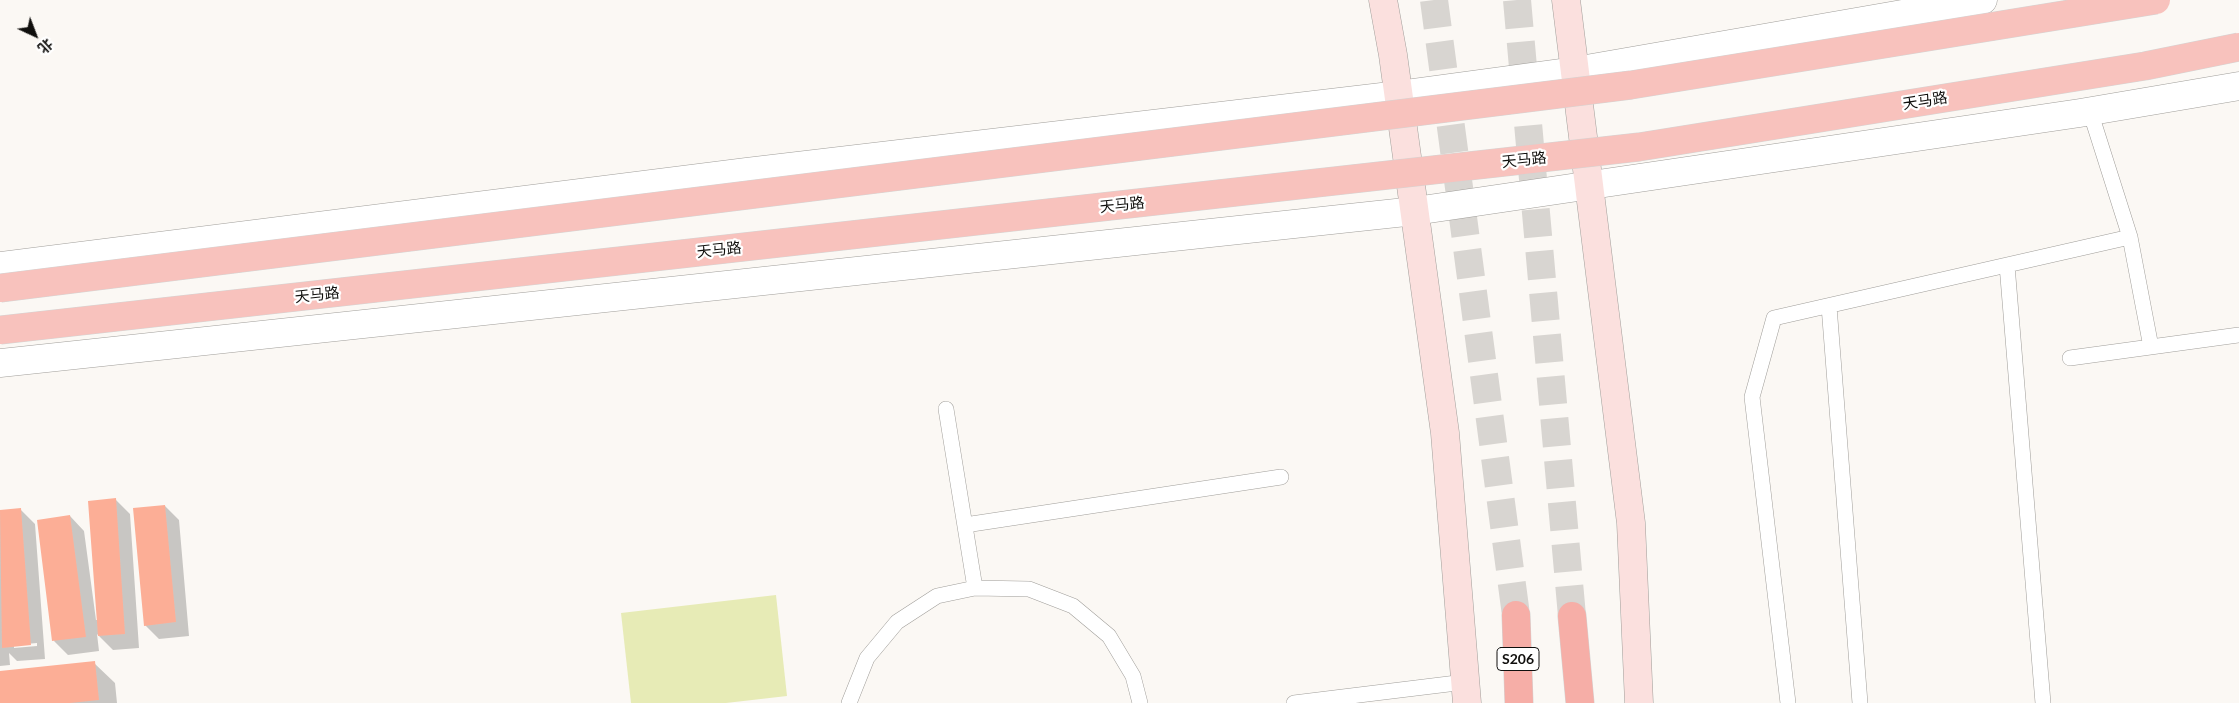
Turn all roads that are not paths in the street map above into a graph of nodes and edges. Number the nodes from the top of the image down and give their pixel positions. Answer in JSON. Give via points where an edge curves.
{"nodes":[{"id":1,"x":1383,"y":0,"type":"edge"},
{"id":2,"x":1566,"y":0,"type":"edge"},
{"id":3,"x":1983,"y":0,"type":"edge"},
{"id":4,"x":2156,"y":0,"type":"edge"},
{"id":5,"x":2239,"y":47,"type":"edge"},
{"id":6,"x":1574,"y":71,"type":"junction"},
{"id":7,"x":2239,"y":86,"type":"edge"},
{"id":8,"x":1399,"y":95,"type":"junction"},
{"id":9,"x":2090,"y":111,"type":"junction"},
{"id":10,"x":1589,"y":186,"type":"junction"},
{"id":11,"x":1415,"y":211,"type":"junction"},
{"id":12,"x":2130,"y":237,"type":"junction"},
{"id":13,"x":2007,"y":265,"type":"junction"},
{"id":14,"x":0,"y":266,"type":"edge"},
{"id":15,"x":0,"y":288,"type":"edge"},
{"id":16,"x":1829,"y":306,"type":"junction"},
{"id":17,"x":0,"y":330,"type":"edge"},
{"id":18,"x":2239,"y":335,"type":"edge"},
{"id":19,"x":2151,"y":347,"type":"junction"},
{"id":20,"x":2070,"y":358,"type":"dead end"},
{"id":21,"x":0,"y":363,"type":"edge"},
{"id":22,"x":946,"y":409,"type":"dead end"},
{"id":23,"x":1281,"y":477,"type":"dead end"},
{"id":24,"x":965,"y":525,"type":"junction"},
{"id":25,"x":975,"y":588,"type":"junction"},
{"id":26,"x":1516,"y":615,"type":"tunnel mouth"},
{"id":27,"x":1572,"y":616,"type":"tunnel mouth"},
{"id":28,"x":1466,"y":692,"type":"edge"},
{"id":29,"x":849,"y":703,"type":"edge"},
{"id":30,"x":1140,"y":703,"type":"edge"},
{"id":31,"x":1294,"y":703,"type":"edge"},
{"id":32,"x":1520,"y":703,"type":"edge"},
{"id":33,"x":1580,"y":703,"type":"edge"},
{"id":34,"x":1639,"y":703,"type":"edge"},
{"id":35,"x":1788,"y":703,"type":"edge"},
{"id":36,"x":1860,"y":703,"type":"edge"},
{"id":37,"x":2043,"y":703,"type":"edge"}],
"edges":[{"from":1,"to":8,"type":"main road"},
{"from":2,"to":6,"type":"main road"},
{"from":3,"to":6,"type":"street"},
{"from":4,"to":15,"type":"main road","bridge":true,"via":[[1632,85]]},
{"from":5,"to":17,"type":"main road","name":"天马路","bridge":true,"via":[[2145,66],[1639,147]]},
{"from":6,"to":8,"type":"street"},
{"from":6,"to":10,"type":"main road"},
{"from":7,"to":9,"type":"street"},
{"from":8,"to":11,"type":"main road"},
{"from":8,"to":14,"type":"street","via":[[747,172]]},
{"from":9,"to":10,"type":"street"},
{"from":9,"to":12,"type":"lane"},
{"from":10,"to":11,"type":"street"},
{"from":10,"to":34,"type":"main road","via":[[1631,523]]},
{"from":11,"to":21,"type":"street"},
{"from":11,"to":28,"type":"main road","via":[[1445,432]]},
{"from":12,"to":13,"type":"lane"},
{"from":12,"to":19,"type":"lane"},
{"from":13,"to":16,"type":"lane"},
{"from":13,"to":37,"type":"lane"},
{"from":16,"to":35,"type":"lane","via":[[1774,318],[1752,397]]},
{"from":16,"to":36,"type":"lane"},
{"from":18,"to":19,"type":"lane"},
{"from":19,"to":20,"type":"lane"},
{"from":22,"to":24,"type":"lane"},
{"from":23,"to":24,"type":"lane"},
{"from":24,"to":25,"type":"lane"},
{"from":25,"to":29,"type":"lane","via":[[937,596],[897,622],[867,658]]},
{"from":25,"to":30,"type":"lane","via":[[1030,589],[1073,606],[1109,636],[1133,676]]},
{"from":26,"to":32,"type":"highway","number":"S206"},
{"from":27,"to":33,"type":"highway"},
{"from":28,"to":31,"type":"lane"}]}
